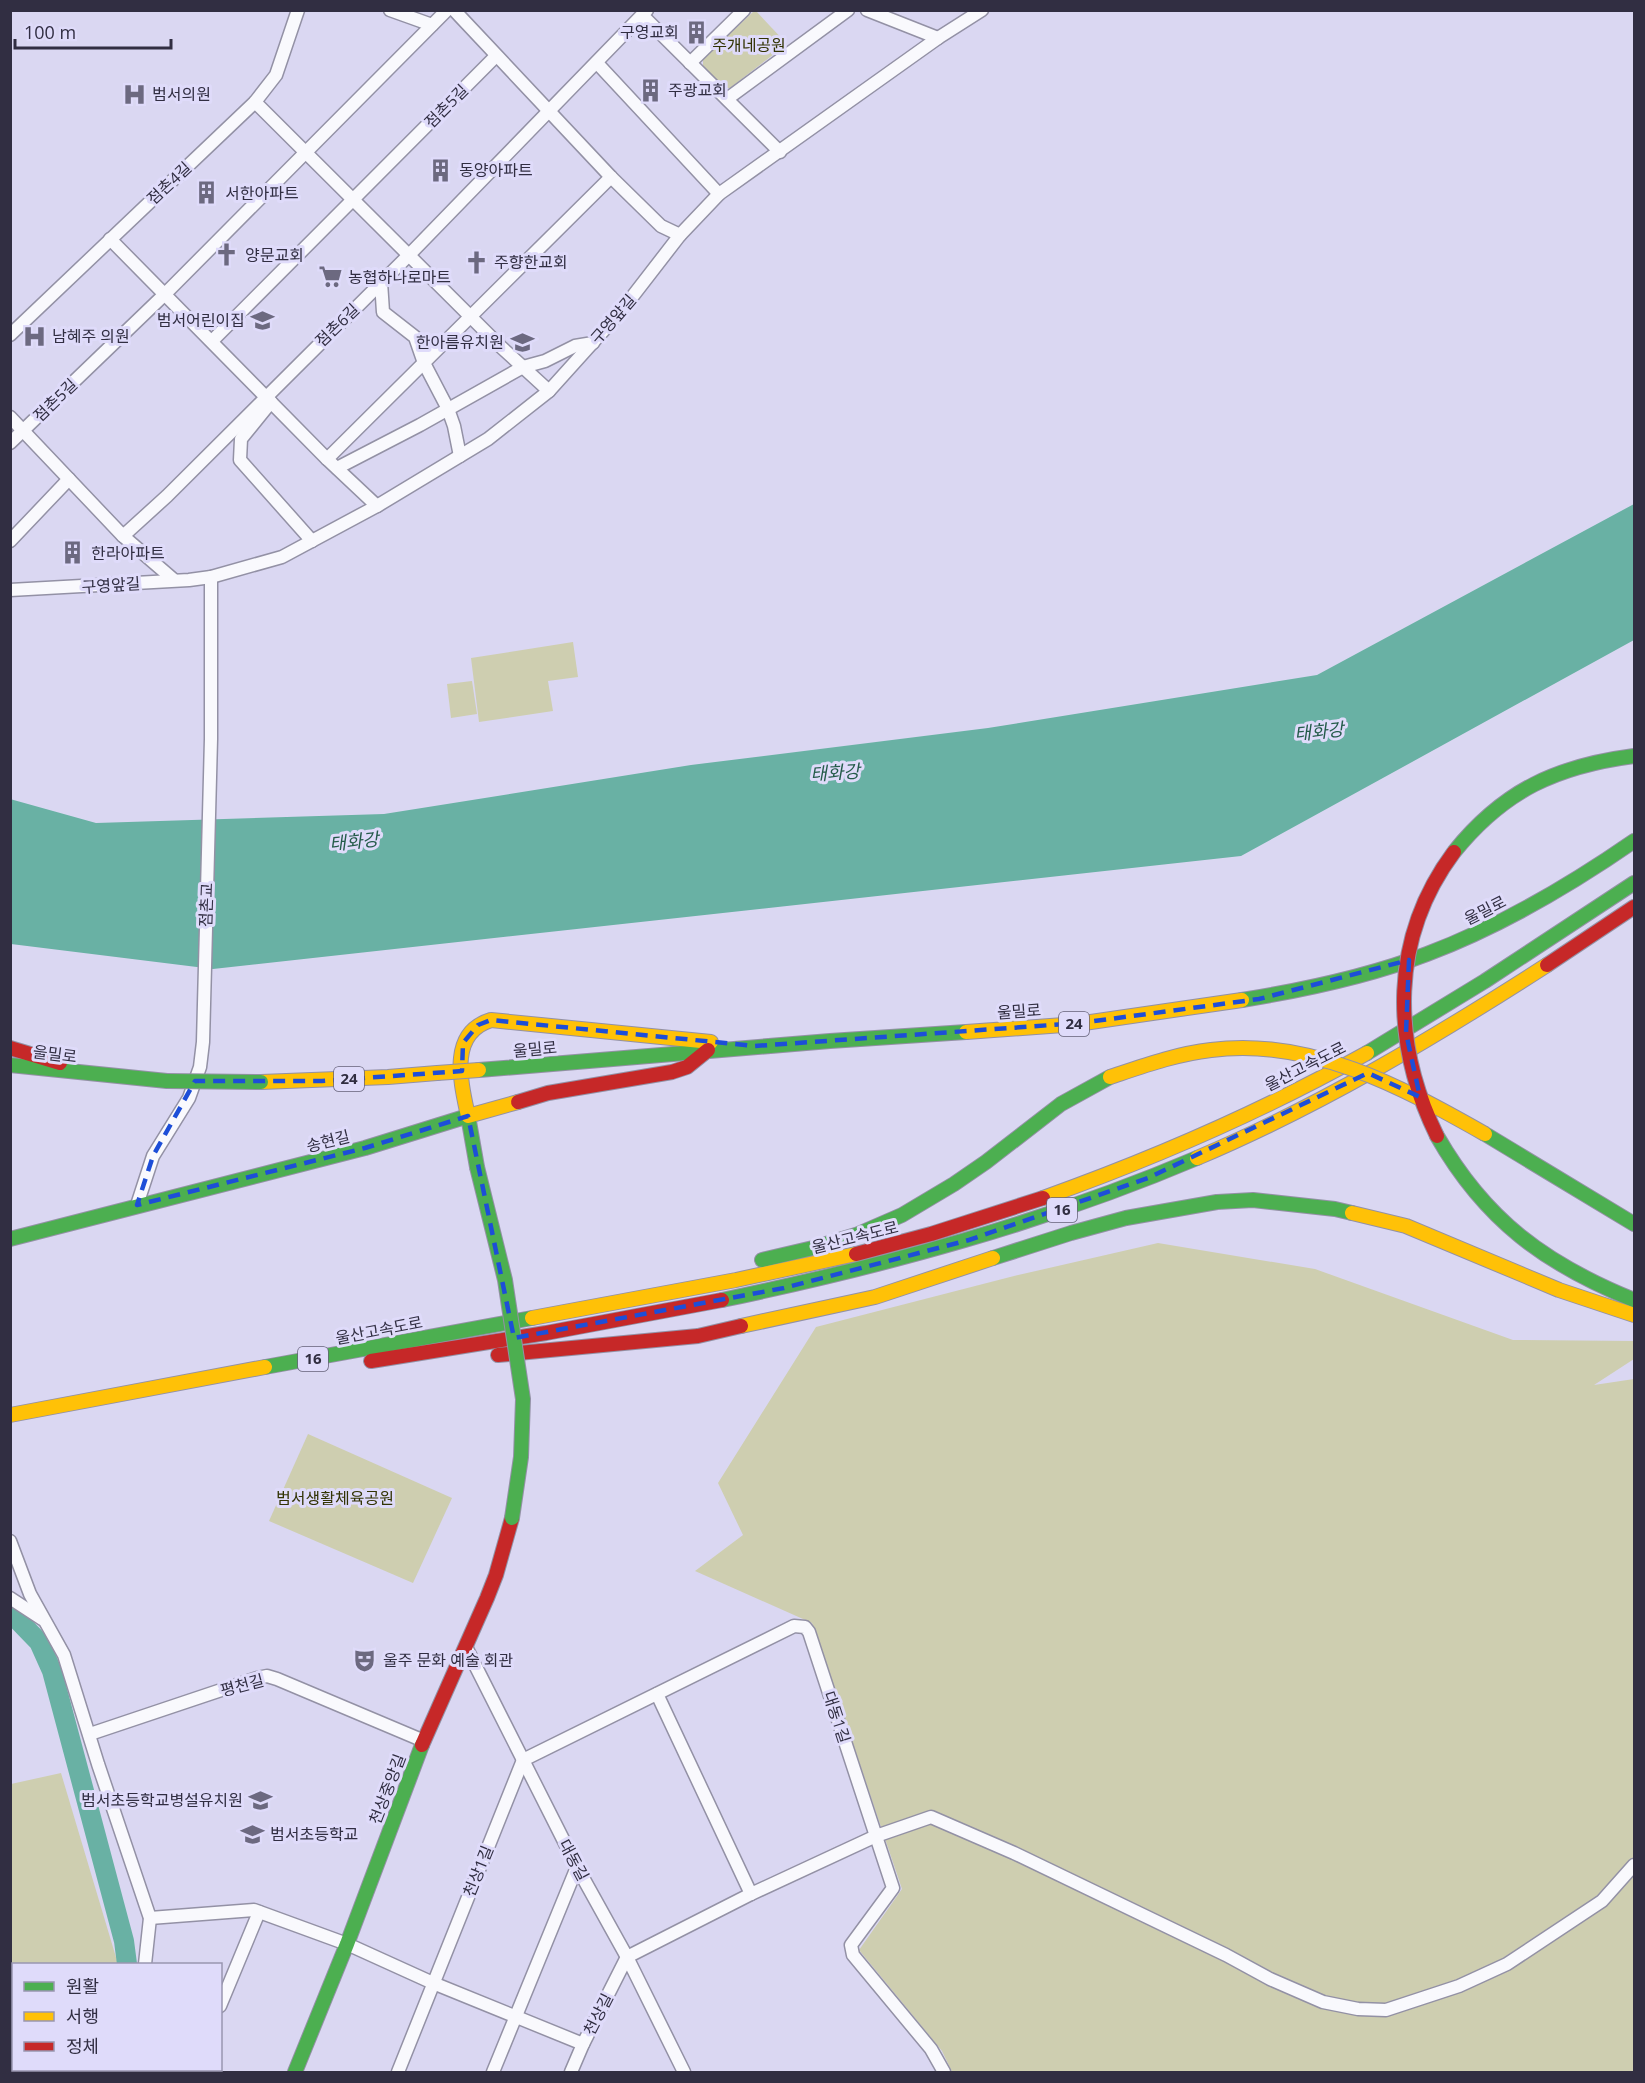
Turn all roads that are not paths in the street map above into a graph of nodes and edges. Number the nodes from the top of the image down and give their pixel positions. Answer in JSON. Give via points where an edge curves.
{"nodes":[{"id":1,"x":298,"y":10,"type":"edge"},
{"id":2,"x":390,"y":10,"type":"edge"},
{"id":3,"x":447,"y":10,"type":"edge"},
{"id":4,"x":454,"y":10,"type":"edge"},
{"id":5,"x":744,"y":10,"type":"edge"},
{"id":6,"x":848,"y":10,"type":"edge"},
{"id":7,"x":867,"y":10,"type":"edge"},
{"id":8,"x":982,"y":10,"type":"edge"},
{"id":9,"x":645,"y":13,"type":"edge"},
{"id":10,"x":432,"y":25,"type":"junction"},
{"id":11,"x":938,"y":38,"type":"junction"},
{"id":12,"x":496,"y":56,"type":"junction"},
{"id":13,"x":597,"y":63,"type":"junction"},
{"id":14,"x":690,"y":63,"type":"junction"},
{"id":15,"x":727,"y":99,"type":"junction"},
{"id":16,"x":255,"y":102,"type":"junction"},
{"id":17,"x":550,"y":112,"type":"junction"},
{"id":18,"x":305,"y":152,"type":"junction"},
{"id":19,"x":780,"y":152,"type":"junction"},
{"id":20,"x":611,"y":177,"type":"junction"},
{"id":21,"x":719,"y":194,"type":"junction"},
{"id":22,"x":353,"y":199,"type":"junction"},
{"id":23,"x":680,"y":235,"type":"junction"},
{"id":24,"x":110,"y":238,"type":"junction"},
{"id":25,"x":409,"y":255,"type":"junction"},
{"id":26,"x":381,"y":282,"type":"junction"},
{"id":27,"x":165,"y":294,"type":"junction"},
{"id":28,"x":471,"y":316,"type":"junction"},
{"id":29,"x":10,"y":335,"type":"edge"},
{"id":30,"x":212,"y":341,"type":"junction"},
{"id":31,"x":592,"y":343,"type":"junction"},
{"id":32,"x":424,"y":363,"type":"junction"},
{"id":33,"x":523,"y":367,"type":"junction"},
{"id":34,"x":549,"y":391,"type":"junction"},
{"id":35,"x":268,"y":399,"type":"junction"},
{"id":36,"x":448,"y":409,"type":"junction"},
{"id":37,"x":10,"y":417,"type":"edge"},
{"id":38,"x":24,"y":431,"type":"junction"},
{"id":39,"x":10,"y":443,"type":"edge"},
{"id":40,"x":460,"y":456,"type":"junction"},
{"id":41,"x":327,"y":459,"type":"junction"},
{"id":42,"x":337,"y":468,"type":"junction"},
{"id":43,"x":69,"y":479,"type":"junction"},
{"id":44,"x":378,"y":506,"type":"junction"},
{"id":45,"x":123,"y":536,"type":"junction"},
{"id":46,"x":312,"y":541,"type":"junction"},
{"id":47,"x":10,"y":542,"type":"edge"},
{"id":48,"x":211,"y":577,"type":"junction"},
{"id":49,"x":174,"y":580,"type":"junction"},
{"id":50,"x":10,"y":590,"type":"edge"},
{"id":51,"x":1635,"y":756,"type":"edge"},
{"id":52,"x":1635,"y":841,"type":"edge"},
{"id":53,"x":1635,"y":883,"type":"edge"},
{"id":54,"x":1635,"y":907,"type":"edge"},
{"id":55,"x":754,"y":1046,"type":"junction"},
{"id":56,"x":10,"y":1048,"type":"edge"},
{"id":57,"x":708,"y":1050,"type":"junction"},
{"id":58,"x":10,"y":1065,"type":"edge"},
{"id":59,"x":10,"y":1075,"type":"edge"},
{"id":60,"x":105,"y":1076,"type":"junction"},
{"id":61,"x":468,"y":1116,"type":"junction"},
{"id":62,"x":136,"y":1205,"type":"junction"},
{"id":63,"x":1635,"y":1224,"type":"edge"},
{"id":64,"x":10,"y":1239,"type":"edge"},
{"id":65,"x":1635,"y":1300,"type":"edge"},
{"id":66,"x":616,"y":1303,"type":"junction"},
{"id":67,"x":1635,"y":1315,"type":"edge"},
{"id":68,"x":429,"y":1354,"type":"junction"},
{"id":69,"x":359,"y":1364,"type":"dead end"},
{"id":70,"x":10,"y":1415,"type":"edge"},
{"id":71,"x":10,"y":1541,"type":"edge"},
{"id":72,"x":10,"y":1598,"type":"edge"},
{"id":73,"x":48,"y":1623,"type":"junction"},
{"id":74,"x":466,"y":1647,"type":"junction"},
{"id":75,"x":657,"y":1694,"type":"junction"},
{"id":76,"x":90,"y":1734,"type":"junction"},
{"id":77,"x":424,"y":1741,"type":"junction"},
{"id":78,"x":523,"y":1760,"type":"junction"},
{"id":79,"x":876,"y":1836,"type":"junction"},
{"id":80,"x":1635,"y":1865,"type":"edge"},
{"id":81,"x":577,"y":1867,"type":"junction"},
{"id":82,"x":751,"y":1894,"type":"junction"},
{"id":83,"x":259,"y":1912,"type":"junction"},
{"id":84,"x":150,"y":1918,"type":"junction"},
{"id":85,"x":346,"y":1944,"type":"junction"},
{"id":86,"x":627,"y":1957,"type":"junction"},
{"id":87,"x":145,"y":1963,"type":"edge"},
{"id":88,"x":433,"y":1983,"type":"junction"},
{"id":89,"x":222,"y":2001,"type":"edge"},
{"id":90,"x":517,"y":2016,"type":"junction"},
{"id":91,"x":583,"y":2044,"type":"junction"},
{"id":92,"x":295,"y":2073,"type":"edge"},
{"id":93,"x":398,"y":2073,"type":"edge"},
{"id":94,"x":493,"y":2073,"type":"edge"},
{"id":95,"x":571,"y":2073,"type":"edge"},
{"id":96,"x":684,"y":2073,"type":"edge"},
{"id":97,"x":944,"y":2073,"type":"edge"}],
"edges":[{"from":1,"to":16,"type":"street","name":"점촌4길","via":[[276,75]]},
{"from":2,"to":10,"type":"street"},
{"from":3,"to":10,"type":"street","name":"점촌5길"},
{"from":4,"to":12,"type":"street"},
{"from":5,"to":14,"type":"street"},
{"from":6,"to":15,"type":"street"},
{"from":7,"to":11,"type":"street"},
{"from":8,"to":11,"type":"street","name":"구영앞길"},
{"from":9,"to":13,"type":"street","name":"점촌6길"},
{"from":9,"to":14,"type":"street","name":"점촌6길"},
{"from":10,"to":18,"type":"street","name":"점촌5길"},
{"from":11,"to":19,"type":"street","name":"구영앞길"},
{"from":12,"to":17,"type":"street"},
{"from":12,"to":22,"type":"street","name":"점촌5길"},
{"from":13,"to":17,"type":"street","name":"점촌6길"},
{"from":13,"to":21,"type":"street"},
{"from":14,"to":15,"type":"street","name":"점촌6길"},
{"from":15,"to":19,"type":"street","name":"점촌6길"},
{"from":16,"to":18,"type":"street"},
{"from":16,"to":24,"type":"street","name":"점촌4길"},
{"from":17,"to":20,"type":"street"},
{"from":17,"to":25,"type":"street","name":"점촌6길"},
{"from":18,"to":22,"type":"street"},
{"from":18,"to":27,"type":"street","name":"점촌5길"},
{"from":19,"to":21,"type":"street","name":"구영앞길"},
{"from":20,"to":23,"type":"street","via":[[661,226]]},
{"from":20,"to":28,"type":"street"},
{"from":21,"to":23,"type":"street","name":"구영앞길"},
{"from":22,"to":25,"type":"street"},
{"from":22,"to":30,"type":"street","name":"점촌5길"},
{"from":23,"to":31,"type":"street","name":"구영앞길"},
{"from":24,"to":27,"type":"street"},
{"from":24,"to":29,"type":"street","name":"점촌4길"},
{"from":25,"to":26,"type":"street","name":"점촌6길"},
{"from":25,"to":28,"type":"street"},
{"from":26,"to":32,"type":"street","via":[[383,312],[415,337]]},
{"from":26,"to":35,"type":"street","name":"점촌6길"},
{"from":27,"to":30,"type":"street"},
{"from":27,"to":38,"type":"street","name":"점촌5길"},
{"from":28,"to":32,"type":"street"},
{"from":28,"to":33,"type":"street"},
{"from":30,"to":35,"type":"street"},
{"from":31,"to":33,"type":"street","via":[[574,346]]},
{"from":31,"to":34,"type":"street","name":"구영앞길"},
{"from":32,"to":36,"type":"street"},
{"from":32,"to":41,"type":"street"},
{"from":33,"to":34,"type":"street"},
{"from":33,"to":36,"type":"street"},
{"from":34,"to":40,"type":"street","name":"구영앞길"},
{"from":35,"to":41,"type":"street"},
{"from":35,"to":45,"type":"street","name":"점촌6길"},
{"from":35,"to":46,"type":"street","via":[[241,439],[240,460]]},
{"from":36,"to":40,"type":"street"},
{"from":36,"to":42,"type":"street"},
{"from":37,"to":38,"type":"street","name":"점촌5길"},
{"from":38,"to":39,"type":"street","name":"점촌5길"},
{"from":38,"to":43,"type":"street","name":"점촌5길"},
{"from":40,"to":44,"type":"street","name":"구영앞길"},
{"from":41,"to":42,"type":"street"},
{"from":42,"to":44,"type":"street"},
{"from":43,"to":45,"type":"street","name":"점촌5길"},
{"from":43,"to":47,"type":"street"},
{"from":44,"to":46,"type":"street","name":"구영앞길"},
{"from":45,"to":49,"type":"street","name":"점촌5길"},
{"from":46,"to":48,"type":"street","name":"구영앞길","via":[[282,557]]},
{"from":48,"to":49,"type":"street","name":"구영앞길"},
{"from":48,"to":62,"type":"street","name":"점촌교","via":[[210,767],[200,1067],[189,1098],[153,1156]]},
{"from":49,"to":50,"type":"street","name":"구영앞길"},
{"from":51,"to":65,"type":"main road","bridge":true,"via":[[1548,777],[1520,792],[1470,834],[1426,898],[1408,967],[1405,1024],[1416,1086],[1437,1136],[1470,1188],[1490,1211],[1549,1257],[1582,1277]]},
{"from":52,"to":55,"type":"main road","name":"울밀로","number":"24","via":[[1550,894],[1470,936],[1396,965],[1306,989],[1080,1023]]},
{"from":53,"to":66,"type":"main road","name":"울산고속도로","number":"16","via":[[1377,1048],[1227,1124],[1158,1153],[1024,1205],[892,1245]]},
{"from":54,"to":68,"type":"main road","name":"울산고속도로","number":"16","via":[[1502,995],[1355,1080],[1212,1151],[1100,1197],[930,1252],[828,1278]]},
{"from":55,"to":57,"type":"main road","name":"울밀로","number":"24"},
{"from":55,"to":61,"type":"main road","name":"천상중앙길","via":[[491,1020],[478,1025],[463,1043]]},
{"from":56,"to":60,"type":"main road"},
{"from":57,"to":60,"type":"main road","name":"울밀로","number":"24","bridge":true,"via":[[388,1077],[261,1082]]},
{"from":57,"to":61,"type":"main road","name":"송현길","via":[[687,1067],[672,1072],[548,1093]]},
{"from":58,"to":60,"type":"main road","name":"울밀로","number":"24"},
{"from":59,"to":60,"type":"main road"},
{"from":61,"to":62,"type":"main road","name":"송현길","via":[[365,1148]]},
{"from":61,"to":74,"type":"main road","name":"천상중앙길","bridge":true,"via":[[505,1280],[523,1399],[521,1457],[512,1518],[496,1575]]},
{"from":62,"to":64,"type":"main road"},
{"from":63,"to":66,"type":"main road","bridge":true,"via":[[1424,1099],[1380,1078],[1299,1053],[1271,1048],[1219,1049],[1160,1058],[1110,1077],[1061,1104],[954,1184],[879,1225],[813,1248],[637,1289]]},
{"from":66,"to":70,"type":"main road","name":"울산고속도로","number":"16"},
{"from":67,"to":68,"type":"main road","via":[[1558,1290],[1406,1226],[1335,1209],[1253,1200],[1217,1202],[1126,1218],[875,1297],[698,1336],[465,1358]]},
{"from":68,"to":69,"type":"main road","name":"울산고속도로","number":"16"},
{"from":71,"to":73,"type":"street","via":[[30,1594]]},
{"from":72,"to":73,"type":"street"},
{"from":73,"to":76,"type":"street","via":[[64,1655]]},
{"from":74,"to":77,"type":"main road","name":"천상중앙길"},
{"from":74,"to":78,"type":"street","name":"대동길"},
{"from":75,"to":78,"type":"street","name":"대동1길"},
{"from":75,"to":79,"type":"street","name":"대동1길","via":[[794,1626],[805,1627]]},
{"from":75,"to":82,"type":"street"},
{"from":76,"to":77,"type":"street","name":"평천길","via":[[267,1676]]},
{"from":76,"to":84,"type":"street"},
{"from":77,"to":85,"type":"main road","name":"천상중앙길"},
{"from":78,"to":81,"type":"street","name":"대동길"},
{"from":78,"to":88,"type":"street","name":"천상1길"},
{"from":79,"to":80,"type":"street","via":[[931,1817],[1014,1853],[1270,1979],[1323,2002],[1358,2009],[1386,2010],[1459,1986],[1507,1964],[1602,1901]]},
{"from":79,"to":82,"type":"street"},
{"from":79,"to":97,"type":"street","name":"대동1길","via":[[893,1888],[851,1945],[853,1955],[931,2049]]},
{"from":81,"to":86,"type":"street","name":"대동길"},
{"from":81,"to":90,"type":"street"},
{"from":82,"to":86,"type":"street"},
{"from":83,"to":84,"type":"street"},
{"from":83,"to":85,"type":"street"},
{"from":83,"to":89,"type":"street"},
{"from":84,"to":87,"type":"street"},
{"from":85,"to":88,"type":"street"},
{"from":85,"to":92,"type":"main road","name":"천상중앙길"},
{"from":86,"to":91,"type":"street","name":"천상길"},
{"from":86,"to":96,"type":"street","name":"대동길"},
{"from":88,"to":90,"type":"street"},
{"from":88,"to":93,"type":"street","name":"천상1길"},
{"from":90,"to":91,"type":"street"},
{"from":90,"to":94,"type":"street"},
{"from":91,"to":95,"type":"street","name":"천상길"}]}
